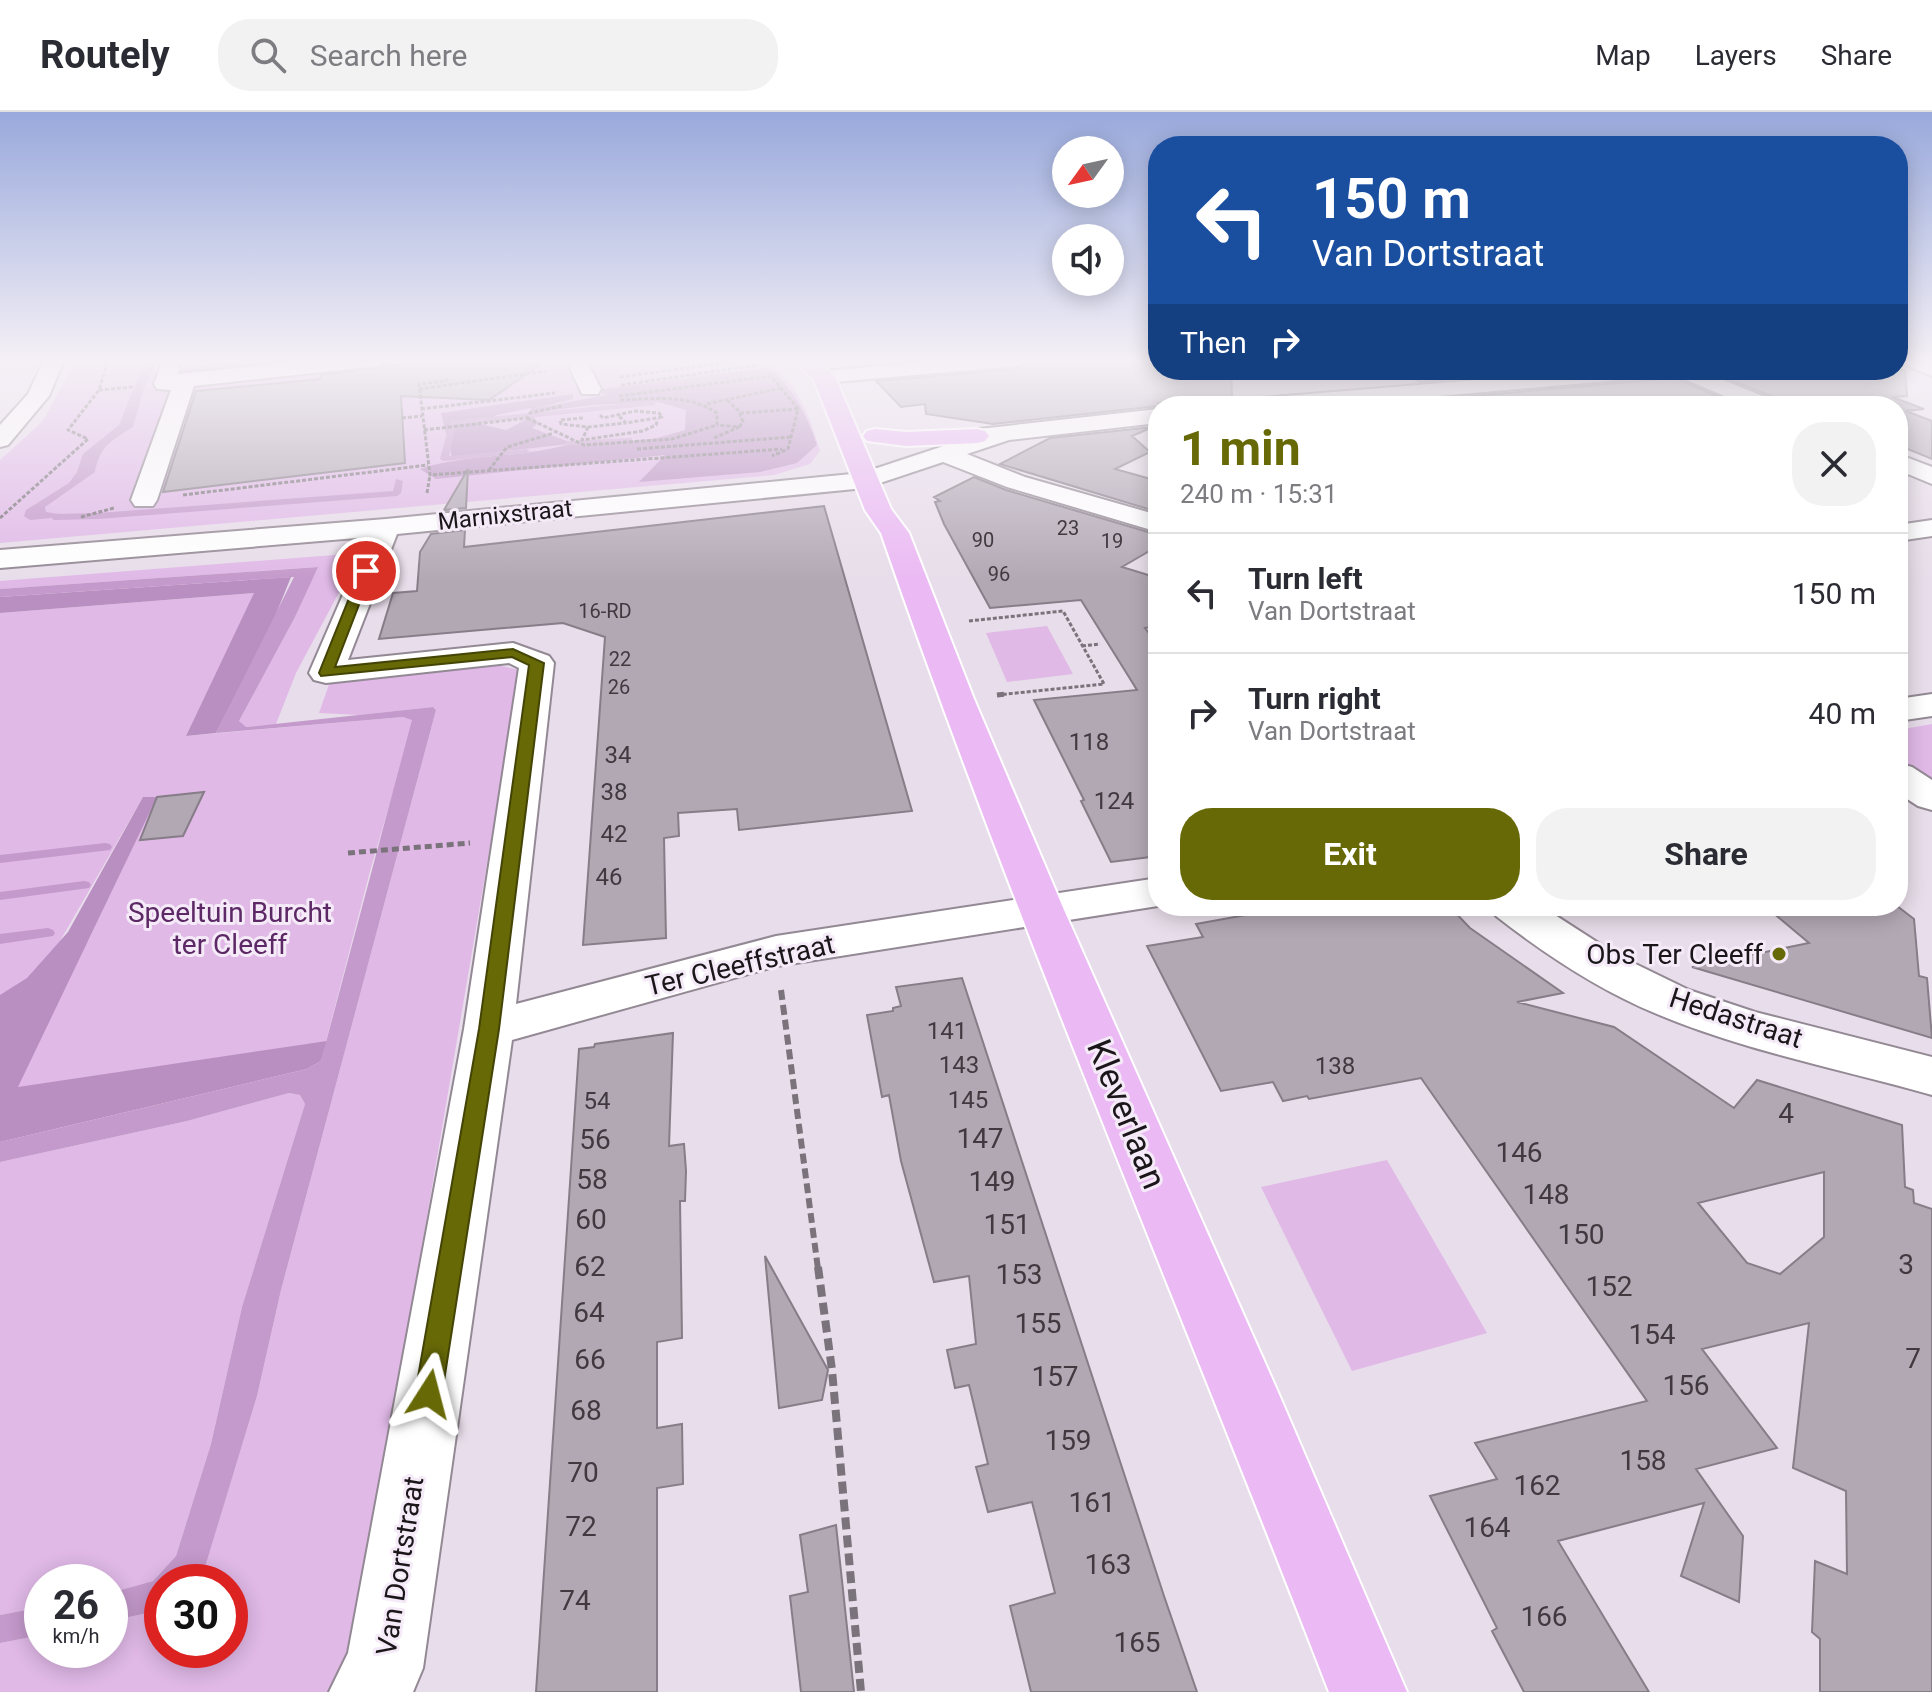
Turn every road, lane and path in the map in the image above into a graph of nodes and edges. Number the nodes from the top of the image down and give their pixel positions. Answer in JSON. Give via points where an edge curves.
{"nodes":[{"id":1,"x":76,"y":434,"type":"edge"},
{"id":2,"x":167,"y":434,"type":"edge"},
{"id":3,"x":424,"y":434,"type":"edge"},
{"id":4,"x":552,"y":434,"type":"edge"},
{"id":5,"x":564,"y":434,"type":"edge"},
{"id":6,"x":586,"y":434,"type":"edge"},
{"id":7,"x":629,"y":434,"type":"edge"},
{"id":8,"x":693,"y":434,"type":"edge"},
{"id":9,"x":699,"y":434,"type":"edge"},
{"id":10,"x":726,"y":434,"type":"edge"},
{"id":11,"x":792,"y":434,"type":"edge"},
{"id":12,"x":857,"y":434,"type":"edge"},
{"id":13,"x":871,"y":434,"type":"edge"},
{"id":14,"x":896,"y":434,"type":"edge"},
{"id":15,"x":999,"y":434,"type":"edge"},
{"id":16,"x":1004,"y":434,"type":"edge"},
{"id":17,"x":977,"y":436,"type":"junction"},
{"id":18,"x":791,"y":437,"type":"junction"},
{"id":19,"x":714,"y":440,"type":"junction"},
{"id":20,"x":583,"y":443,"type":"junction"},
{"id":21,"x":637,"y":443,"type":"junction"},
{"id":22,"x":637,"y":449,"type":"junction"},
{"id":23,"x":788,"y":449,"type":"junction"},
{"id":24,"x":944,"y":454,"type":"junction"},
{"id":25,"x":637,"y":460,"type":"junction"},
{"id":26,"x":761,"y":460,"type":"dead end"},
{"id":27,"x":428,"y":465,"type":"junction"},
{"id":28,"x":1908,"y":465,"type":"edge"},
{"id":29,"x":489,"y":470,"type":"junction"},
{"id":30,"x":880,"y":473,"type":"junction"},
{"id":31,"x":1932,"y":476,"type":"edge"},
{"id":32,"x":144,"y":500,"type":"junction"},
{"id":33,"x":0,"y":518,"type":"edge"},
{"id":34,"x":79,"y":518,"type":"dead end"},
{"id":35,"x":1148,"y":521,"type":"edge"},
{"id":36,"x":386,"y":527,"type":"junction"},
{"id":37,"x":1932,"y":528,"type":"edge"},
{"id":38,"x":1908,"y":532,"type":"edge"},
{"id":39,"x":0,"y":559,"type":"edge"},
{"id":40,"x":929,"y":626,"type":"junction"},
{"id":41,"x":1100,"y":644,"type":"dead end"},
{"id":42,"x":1082,"y":646,"type":"junction"},
{"id":43,"x":956,"y":699,"type":"junction"},
{"id":44,"x":1932,"y":705,"type":"edge"},
{"id":45,"x":1908,"y":709,"type":"edge"},
{"id":46,"x":1908,"y":782,"type":"edge"},
{"id":47,"x":1932,"y":798,"type":"edge"},
{"id":48,"x":515,"y":838,"type":"junction"},
{"id":49,"x":348,"y":853,"type":"dead end"},
{"id":50,"x":1148,"y":894,"type":"edge"},
{"id":51,"x":1042,"y":910,"type":"junction"},
{"id":52,"x":1525,"y":916,"type":"edge"},
{"id":53,"x":776,"y":951,"type":"junction"},
{"id":54,"x":489,"y":1029,"type":"junction"},
{"id":55,"x":1932,"y":1076,"type":"edge"},
{"id":56,"x":368,"y":1692,"type":"edge"},
{"id":57,"x":861,"y":1692,"type":"edge"},
{"id":58,"x":1368,"y":1692,"type":"edge"}],
"edges":[{"from":1,"to":33,"type":"path","via":[[88,439]]},
{"from":2,"to":32,"type":"street"},
{"from":3,"to":27,"type":"path"},
{"from":4,"to":29,"type":"path","via":[[507,447]]},
{"from":5,"to":20,"type":"path"},
{"from":6,"to":20,"type":"path"},
{"from":7,"to":20,"type":"path"},
{"from":8,"to":21,"type":"path"},
{"from":9,"to":19,"type":"path"},
{"from":10,"to":19,"type":"path"},
{"from":11,"to":18,"type":"path"},
{"from":12,"to":30,"type":"main road","name":"Kleverlaan"},
{"from":13,"to":30,"type":"main road","name":"Kleverlaan"},
{"from":14,"to":17,"type":"main road","via":[[906,439]]},
{"from":15,"to":17,"type":"street"},
{"from":16,"to":24,"type":"street"},
{"from":17,"to":30,"type":"street"},
{"from":18,"to":19,"type":"path"},
{"from":18,"to":23,"type":"path"},
{"from":19,"to":22,"type":"path"},
{"from":20,"to":21,"type":"path"},
{"from":21,"to":22,"type":"path"},
{"from":22,"to":25,"type":"path"},
{"from":23,"to":25,"type":"path"},
{"from":23,"to":26,"type":"path"},
{"from":24,"to":30,"type":"street"},
{"from":24,"to":35,"type":"street","via":[[1016,482]]},
{"from":25,"to":29,"type":"path"},
{"from":27,"to":29,"type":"path","via":[[430,475]]},
{"from":27,"to":32,"type":"path"},
{"from":28,"to":31,"type":"street"},
{"from":30,"to":36,"type":"street","name":"Marnixstraat"},
{"from":30,"to":40,"type":"main road","name":"Kleverlaan","via":[[878,510],[895,533]]},
{"from":32,"to":34,"type":"path"},
{"from":36,"to":39,"type":"street","name":"Marnixstraat"},
{"from":36,"to":48,"type":"street","name":"Van Dortstraat","via":[[326,673],[513,653],[537,663]]},
{"from":37,"to":38,"type":"street"},
{"from":40,"to":42,"type":"path","via":[[1063,611]]},
{"from":40,"to":43,"type":"main road","name":"Kleverlaan"},
{"from":41,"to":42,"type":"path"},
{"from":42,"to":43,"type":"path","via":[[1104,684]]},
{"from":43,"to":51,"type":"main road","name":"Kleverlaan"},
{"from":44,"to":45,"type":"street"},
{"from":46,"to":47,"type":"street"},
{"from":48,"to":49,"type":"path"},
{"from":48,"to":54,"type":"street","name":"Van Dortstraat"},
{"from":50,"to":51,"type":"street","name":"Ter Cleeffstraat"},
{"from":51,"to":53,"type":"street","name":"Ter Cleeffstraat"},
{"from":51,"to":58,"type":"main road","name":"Kleverlaan"},
{"from":52,"to":55,"type":"street","name":"Hedastraat","via":[[1611,972],[1696,1010]]},
{"from":53,"to":54,"type":"street","name":"Ter Cleeffstraat"},
{"from":53,"to":57,"type":"path","via":[[832,1370]]},
{"from":54,"to":56,"type":"street","name":"Van Dortstraat","via":[[384,1668]]}]}
